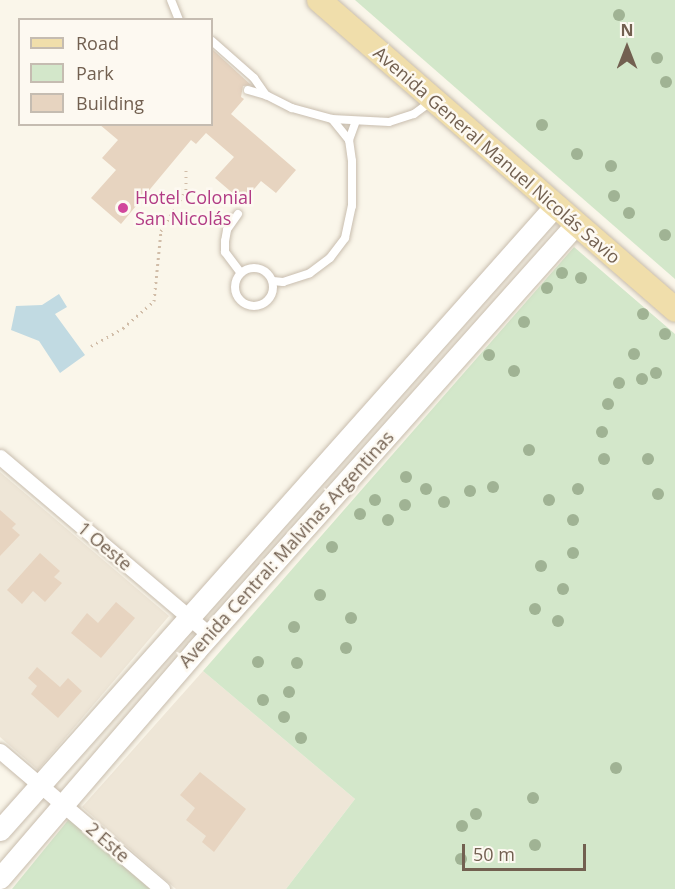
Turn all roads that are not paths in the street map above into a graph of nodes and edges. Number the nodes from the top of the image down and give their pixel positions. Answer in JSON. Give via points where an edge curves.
{"nodes":[{"id":1,"x":171,"y":0,"type":"edge"},
{"id":2,"x":319,"y":0,"type":"edge"},
{"id":3,"x":178,"y":18,"type":"edge"},
{"id":4,"x":213,"y":41,"type":"edge"},
{"id":5,"x":248,"y":90,"type":"dead end"},
{"id":6,"x":266,"y":95,"type":"junction"},
{"id":7,"x":435,"y":99,"type":"junction"},
{"id":8,"x":332,"y":119,"type":"junction"},
{"id":9,"x":356,"y":121,"type":"junction"},
{"id":10,"x":349,"y":140,"type":"junction"},
{"id":11,"x":555,"y":206,"type":"junction"},
{"id":12,"x":238,"y":214,"type":"dead end"},
{"id":13,"x":576,"y":224,"type":"junction"},
{"id":14,"x":241,"y":273,"type":"junction"},
{"id":15,"x":273,"y":281,"type":"junction"},
{"id":16,"x":675,"y":310,"type":"edge"},
{"id":17,"x":0,"y":458,"type":"edge"},
{"id":18,"x":188,"y":617,"type":"junction"},
{"id":19,"x":210,"y":635,"type":"junction"},
{"id":20,"x":0,"y":750,"type":"edge"},
{"id":21,"x":53,"y":795,"type":"junction"},
{"id":22,"x":0,"y":830,"type":"edge"},
{"id":23,"x":0,"y":878,"type":"edge"},
{"id":24,"x":162,"y":889,"type":"edge"}],
"edges":[{"from":1,"to":3,"type":"lane"},
{"from":2,"to":7,"type":"main road","name":"Avenida General Manuel Nicolás Savio"},
{"from":4,"to":6,"type":"lane","via":[[254,78]]},
{"from":5,"to":6,"type":"lane"},
{"from":6,"to":8,"type":"lane","via":[[292,108]]},
{"from":7,"to":9,"type":"lane","via":[[414,114],[389,122]]},
{"from":7,"to":11,"type":"main road","name":"Avenida General Manuel Nicolás Savio"},
{"from":8,"to":9,"type":"lane"},
{"from":8,"to":10,"type":"lane"},
{"from":9,"to":10,"type":"lane"},
{"from":10,"to":15,"type":"lane","via":[[353,183],[345,238],[330,258],[310,273],[283,282]]},
{"from":11,"to":13,"type":"main road","name":"Avenida General Manuel Nicolás Savio"},
{"from":11,"to":18,"type":"main road","name":"Avenida Central: Malvinas Argentinas"},
{"from":12,"to":14,"type":"lane","via":[[227,230],[225,252]]},
{"from":13,"to":16,"type":"main road","name":"Avenida General Manuel Nicolás Savio"},
{"from":13,"to":19,"type":"main road","name":"Avenida Central: Malvinas Argentinas"},
{"from":14,"to":15,"type":"lane","via":[[259,268]]},
{"from":14,"to":15,"type":"lane","via":[[235,292],[249,305],[268,300]]},
{"from":17,"to":18,"type":"street","name":"1 Oeste"},
{"from":18,"to":19,"type":"street","name":"1 Oeste"},
{"from":18,"to":21,"type":"main road","name":"Avenida Central: Malvinas Argentinas"},
{"from":19,"to":21,"type":"main road","name":"Avenida Central: Malvinas Argentinas"},
{"from":20,"to":21,"type":"street","name":"2 Este"},
{"from":21,"to":22,"type":"main road","name":"Avenida Central: Malvinas Argentinas"},
{"from":21,"to":23,"type":"main road","name":"Avenida Central: Malvinas Argentinas"},
{"from":21,"to":24,"type":"street","name":"2 Este"}]}
